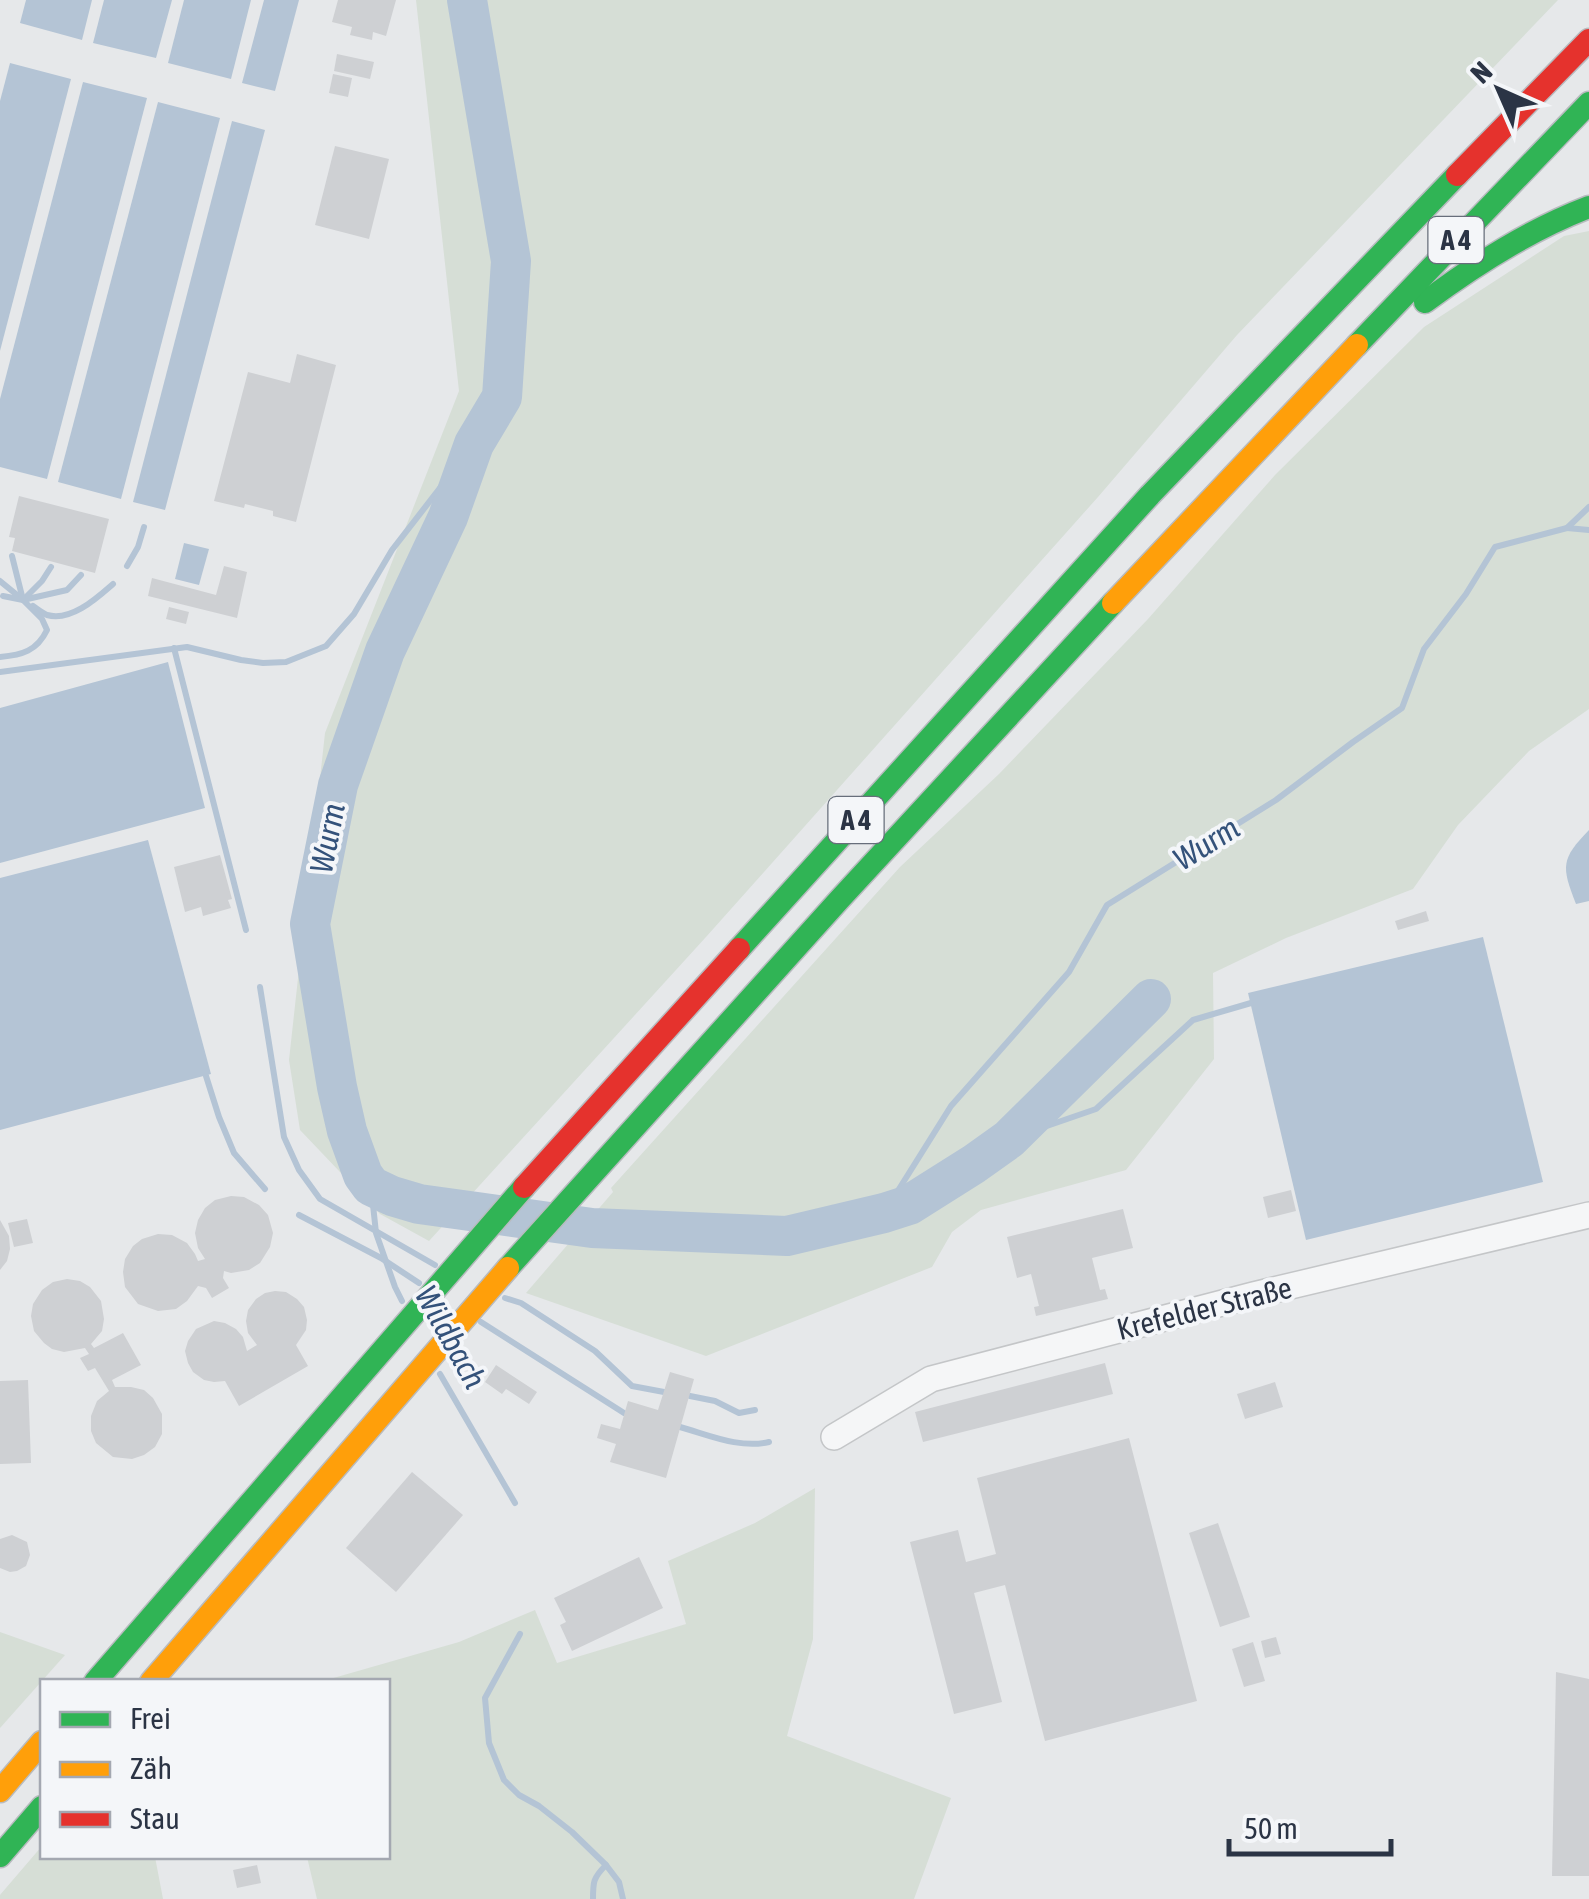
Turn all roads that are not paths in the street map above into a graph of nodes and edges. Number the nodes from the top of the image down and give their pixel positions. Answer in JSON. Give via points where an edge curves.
{"nodes":[{"id":1,"x":1588,"y":41,"type":"edge"},
{"id":2,"x":1589,"y":102,"type":"edge"},
{"id":3,"x":1589,"y":206,"type":"edge"},
{"id":4,"x":1323,"y":378,"type":"junction"},
{"id":5,"x":1589,"y":1214,"type":"edge"},
{"id":6,"x":834,"y":1437,"type":"dead end"},
{"id":7,"x":97,"y":1679,"type":"edge"},
{"id":8,"x":154,"y":1679,"type":"edge"},
{"id":9,"x":40,"y":1744,"type":"edge"},
{"id":10,"x":0,"y":1791,"type":"edge"},
{"id":11,"x":40,"y":1808,"type":"edge"},
{"id":12,"x":0,"y":1856,"type":"edge"}],
"edges":[{"from":1,"to":7,"type":"highway","number":"A 4","via":[[1150,495],[561,1145]]},
{"from":2,"to":4,"type":"highway","number":"A 4"},
{"from":3,"to":4,"type":"highway","via":[[1490,256]]},
{"from":4,"to":8,"type":"highway","number":"A 4","via":[[592,1172]]},
{"from":5,"to":6,"type":"street","name":"Krefelder Straße","via":[[931,1378]]},
{"from":9,"to":10,"type":"highway"},
{"from":11,"to":12,"type":"highway"}]}
